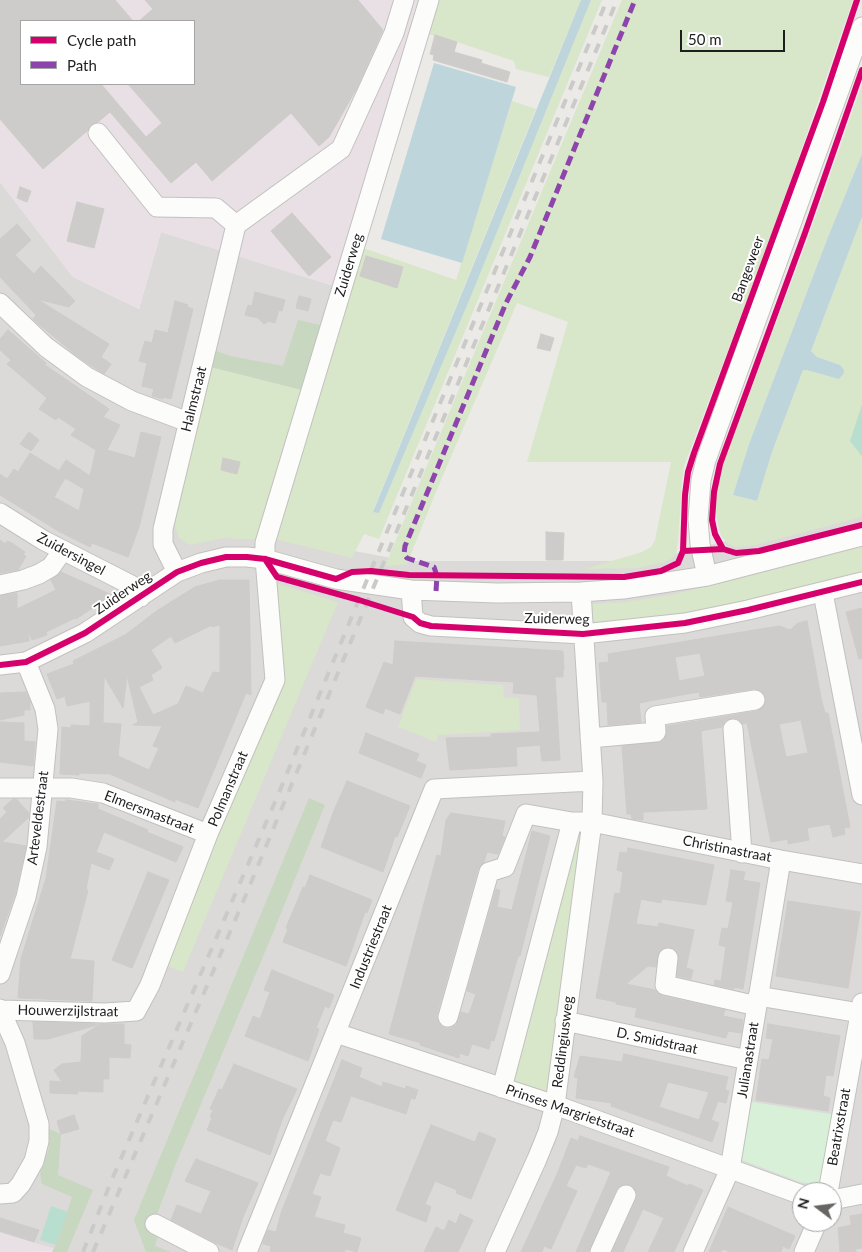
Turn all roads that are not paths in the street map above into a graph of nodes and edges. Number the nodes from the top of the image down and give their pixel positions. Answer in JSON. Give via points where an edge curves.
{"nodes":[{"id":1,"x":404,"y":0,"type":"edge"},
{"id":2,"x":429,"y":0,"type":"edge"},
{"id":3,"x":862,"y":27,"type":"edge"},
{"id":4,"x":98,"y":132,"type":"dead end"},
{"id":5,"x":236,"y":225,"type":"junction"},
{"id":6,"x":0,"y":303,"type":"edge"},
{"id":7,"x":188,"y":422,"type":"junction"},
{"id":8,"x":0,"y":513,"type":"edge"},
{"id":9,"x":862,"y":536,"type":"edge"},
{"id":10,"x":63,"y":550,"type":"junction"},
{"id":11,"x":265,"y":559,"type":"junction"},
{"id":12,"x":176,"y":572,"type":"junction"},
{"id":13,"x":706,"y":576,"type":"junction"},
{"id":14,"x":862,"y":582,"type":"edge"},
{"id":15,"x":0,"y":585,"type":"edge"},
{"id":16,"x":411,"y":590,"type":"junction"},
{"id":17,"x":581,"y":592,"type":"junction"},
{"id":18,"x":823,"y":593,"type":"junction"},
{"id":19,"x":140,"y":596,"type":"junction"},
{"id":20,"x":583,"y":634,"type":"junction"},
{"id":21,"x":26,"y":662,"type":"junction"},
{"id":22,"x":0,"y":666,"type":"edge"},
{"id":23,"x":755,"y":700,"type":"dead end"},
{"id":24,"x":733,"y":729,"type":"dead end"},
{"id":25,"x":590,"y":738,"type":"junction"},
{"id":26,"x":593,"y":781,"type":"junction"},
{"id":27,"x":43,"y":787,"type":"junction"},
{"id":28,"x":0,"y":788,"type":"edge"},
{"id":29,"x":862,"y":795,"type":"edge"},
{"id":30,"x":572,"y":822,"type":"junction"},
{"id":31,"x":592,"y":822,"type":"junction"},
{"id":32,"x":208,"y":834,"type":"junction"},
{"id":33,"x":742,"y":853,"type":"junction"},
{"id":34,"x":781,"y":860,"type":"junction"},
{"id":35,"x":862,"y":874,"type":"edge"},
{"id":36,"x":668,"y":958,"type":"dead end"},
{"id":37,"x":0,"y":974,"type":"edge"},
{"id":38,"x":758,"y":1001,"type":"junction"},
{"id":39,"x":861,"y":1008,"type":"edge"},
{"id":40,"x":0,"y":1009,"type":"edge"},
{"id":41,"x":136,"y":1011,"type":"joint"},
{"id":42,"x":448,"y":1017,"type":"dead end"},
{"id":43,"x":565,"y":1021,"type":"junction"},
{"id":44,"x":336,"y":1033,"type":"junction"},
{"id":45,"x":748,"y":1060,"type":"junction"},
{"id":46,"x":502,"y":1088,"type":"junction"},
{"id":47,"x":555,"y":1105,"type":"junction"},
{"id":48,"x":730,"y":1169,"type":"junction"},
{"id":49,"x":830,"y":1182,"type":"edge"},
{"id":50,"x":792,"y":1191,"type":"edge"},
{"id":51,"x":6,"y":1194,"type":"edge"},
{"id":52,"x":862,"y":1194,"type":"edge"},
{"id":53,"x":626,"y":1195,"type":"dead end"},
{"id":54,"x":842,"y":1198,"type":"edge"},
{"id":55,"x":155,"y":1224,"type":"dead end"},
{"id":56,"x":813,"y":1232,"type":"edge"},
{"id":57,"x":209,"y":1252,"type":"edge"},
{"id":58,"x":247,"y":1252,"type":"edge"},
{"id":59,"x":495,"y":1252,"type":"edge"},
{"id":60,"x":600,"y":1252,"type":"edge"},
{"id":61,"x":693,"y":1252,"type":"edge"},
{"id":62,"x":804,"y":1252,"type":"edge"}],
"edges":[{"from":1,"to":5,"type":"street","via":[[394,33],[341,149]]},
{"from":2,"to":11,"type":"street","name":"Zuiderweg","via":[[265,543]]},
{"from":3,"to":13,"type":"street","name":"Bangeweer","via":[[704,469],[698,519]]},
{"from":4,"to":5,"type":"street","via":[[157,207],[216,208]]},
{"from":5,"to":7,"type":"street","name":"Halmstraat"},
{"from":6,"to":7,"type":"street","via":[[46,347],[88,377],[132,401]]},
{"from":7,"to":12,"type":"street","name":"Halmstraat","via":[[163,529],[163,544]]},
{"from":8,"to":10,"type":"street","name":"Zuidersingel"},
{"from":9,"to":13,"type":"street","name":"Zuiderweg"},
{"from":10,"to":15,"type":"street","via":[[51,567],[39,574]]},
{"from":10,"to":19,"type":"street","name":"Zuidersingel","via":[[131,585]]},
{"from":11,"to":12,"type":"street","name":"Zuiderweg","via":[[226,557]]},
{"from":11,"to":16,"type":"street","name":"Zuiderweg","via":[[336,579]]},
{"from":11,"to":32,"type":"street","name":"Polmanstraat","via":[[275,680]]},
{"from":12,"to":19,"type":"street","name":"Zuiderweg"},
{"from":13,"to":17,"type":"street","name":"Zuiderweg"},
{"from":14,"to":18,"type":"street","name":"Zuiderweg"},
{"from":16,"to":17,"type":"street","name":"Zuiderweg"},
{"from":16,"to":20,"type":"street","name":"Zuiderweg","via":[[413,618],[420,624]]},
{"from":17,"to":20,"type":"street","name":"Reddingiusweg"},
{"from":18,"to":20,"type":"street","name":"Zuiderweg","via":[[685,623]]},
{"from":18,"to":29,"type":"street"},
{"from":19,"to":21,"type":"street","name":"Zuiderweg","via":[[85,634]]},
{"from":20,"to":25,"type":"street","name":"Reddingiusweg"},
{"from":21,"to":22,"type":"street","name":"Zuiderweg"},
{"from":21,"to":27,"type":"street","name":"Arteveldestraat","via":[[45,709],[48,729]]},
{"from":23,"to":25,"type":"street","via":[[655,716],[656,732]]},
{"from":24,"to":33,"type":"street"},
{"from":25,"to":26,"type":"street","name":"Reddingiusweg"},
{"from":26,"to":31,"type":"street","name":"Reddingiusweg"},
{"from":26,"to":44,"type":"street","name":"Industriestraat","via":[[434,789]]},
{"from":27,"to":28,"type":"street","name":"Elmersmastraat"},
{"from":27,"to":32,"type":"street","name":"Elmersmastraat","via":[[103,792]]},
{"from":27,"to":37,"type":"street","name":"Arteveldestraat","via":[[26,897]]},
{"from":30,"to":31,"type":"street"},
{"from":30,"to":42,"type":"street","via":[[526,814],[505,867],[489,872]]},
{"from":30,"to":46,"type":"street"},
{"from":31,"to":33,"type":"street","name":"Christinastraat"},
{"from":31,"to":43,"type":"street","name":"Reddingiusweg"},
{"from":32,"to":41,"type":"street","name":"Polmanstraat","via":[[150,985]]},
{"from":33,"to":34,"type":"street","name":"Christinastraat"},
{"from":34,"to":35,"type":"street","name":"Christinastraat"},
{"from":34,"to":38,"type":"street","name":"Julianastraat"},
{"from":36,"to":38,"type":"street","via":[[665,985]]},
{"from":38,"to":39,"type":"street"},
{"from":38,"to":45,"type":"street","name":"Julianastraat"},
{"from":39,"to":49,"type":"street","name":"Beatrixstraat"},
{"from":40,"to":41,"type":"street","name":"Houwerzijlstraat"},
{"from":40,"to":51,"type":"street","via":[[15,1043],[39,1124],[34,1161],[21,1184]]},
{"from":43,"to":45,"type":"street","name":"D. Smidstraat"},
{"from":43,"to":47,"type":"street","name":"Reddingiusweg"},
{"from":44,"to":46,"type":"street","name":"Prinses Margrietstraat"},
{"from":44,"to":58,"type":"street","name":"Industriestraat"},
{"from":45,"to":48,"type":"street","name":"Julianastraat"},
{"from":46,"to":47,"type":"street","name":"Prinses Margrietstraat"},
{"from":47,"to":48,"type":"street","name":"Prinses Margrietstraat"},
{"from":47,"to":59,"type":"street","name":"Reddingiusweg","via":[[537,1159]]},
{"from":48,"to":50,"type":"street","name":"Prinses Margrietstraat"},
{"from":48,"to":61,"type":"street","name":"Julianastraat"},
{"from":52,"to":54,"type":"street"},
{"from":53,"to":60,"type":"street"},
{"from":55,"to":57,"type":"street"},
{"from":56,"to":62,"type":"street"}]}
